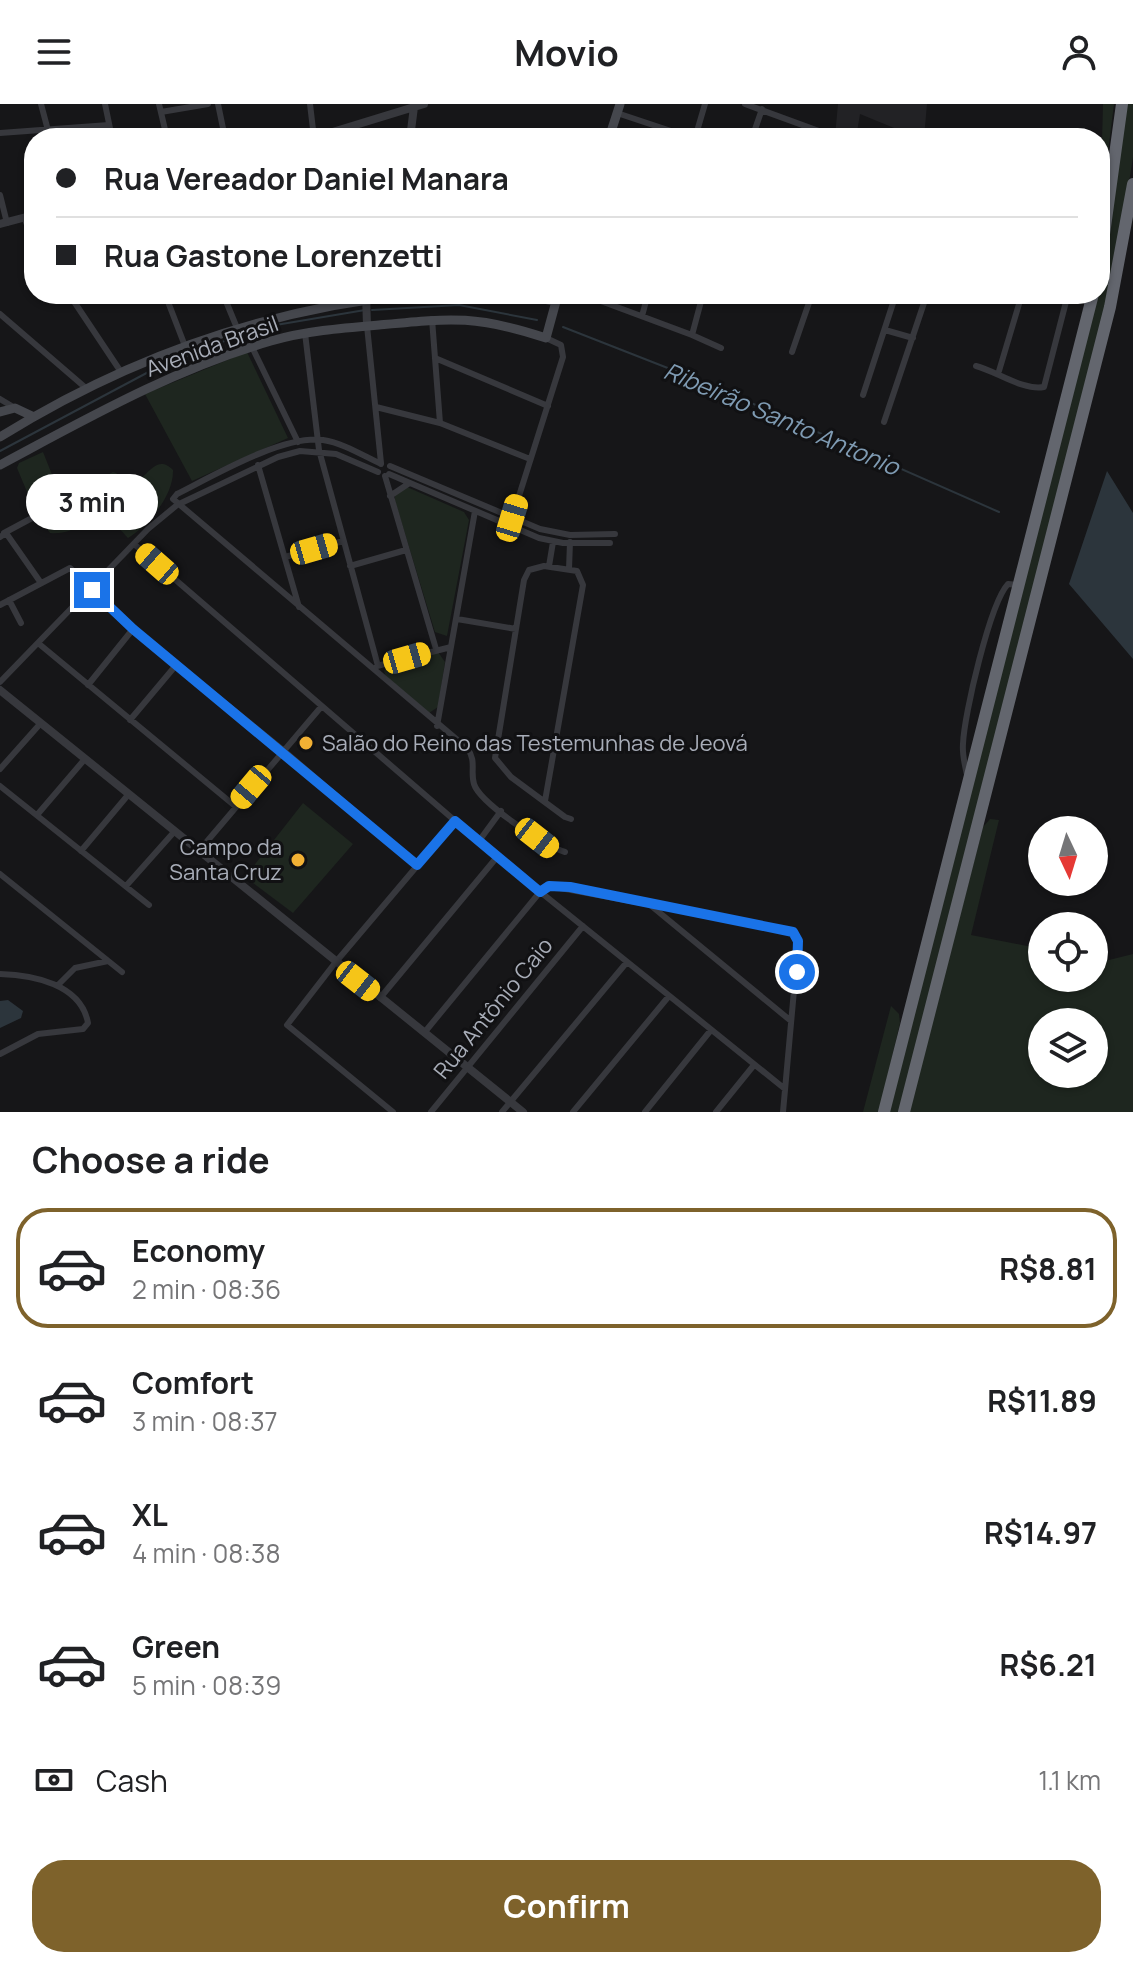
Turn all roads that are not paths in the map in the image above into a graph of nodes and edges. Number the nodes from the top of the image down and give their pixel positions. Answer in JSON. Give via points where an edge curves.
{"nodes":[{"id":1,"x":41,"y":104,"type":"edge"},
{"id":2,"x":105,"y":104,"type":"edge"},
{"id":3,"x":159,"y":104,"type":"edge"},
{"id":4,"x":208,"y":104,"type":"edge"},
{"id":5,"x":218,"y":104,"type":"edge"},
{"id":6,"x":310,"y":104,"type":"edge"},
{"id":7,"x":424,"y":104,"type":"edge"},
{"id":8,"x":705,"y":104,"type":"edge"},
{"id":9,"x":745,"y":104,"type":"edge"},
{"id":10,"x":1120,"y":104,"type":"edge"},
{"id":11,"x":414,"y":106,"type":"edge"},
{"id":12,"x":619,"y":108,"type":"edge"},
{"id":13,"x":762,"y":109,"type":"junction"},
{"id":14,"x":161,"y":112,"type":"junction"},
{"id":15,"x":109,"y":125,"type":"junction"},
{"id":16,"x":47,"y":128,"type":"edge"},
{"id":17,"x":89,"y":128,"type":"edge"},
{"id":18,"x":110,"y":128,"type":"edge"},
{"id":19,"x":165,"y":128,"type":"edge"},
{"id":20,"x":223,"y":128,"type":"edge"},
{"id":21,"x":312,"y":128,"type":"edge"},
{"id":22,"x":345,"y":128,"type":"edge"},
{"id":23,"x":411,"y":128,"type":"edge"},
{"id":24,"x":612,"y":128,"type":"edge"},
{"id":25,"x":668,"y":128,"type":"edge"},
{"id":26,"x":697,"y":128,"type":"edge"},
{"id":27,"x":755,"y":128,"type":"edge"},
{"id":28,"x":812,"y":128,"type":"edge"},
{"id":29,"x":0,"y":133,"type":"edge"},
{"id":30,"x":24,"y":134,"type":"edge"},
{"id":31,"x":1133,"y":184,"type":"edge"},
{"id":32,"x":1112,"y":193,"type":"junction"},
{"id":33,"x":0,"y":195,"type":"edge"},
{"id":34,"x":1110,"y":198,"type":"edge"},
{"id":35,"x":1110,"y":205,"type":"edge"},
{"id":36,"x":24,"y":217,"type":"edge"},
{"id":37,"x":3,"y":224,"type":"edge"},
{"id":38,"x":76,"y":304,"type":"edge"},
{"id":39,"x":169,"y":304,"type":"edge"},
{"id":40,"x":227,"y":304,"type":"edge"},
{"id":41,"x":337,"y":304,"type":"edge"},
{"id":42,"x":366,"y":304,"type":"edge"},
{"id":43,"x":555,"y":304,"type":"edge"},
{"id":44,"x":609,"y":304,"type":"edge"},
{"id":45,"x":645,"y":304,"type":"edge"},
{"id":46,"x":700,"y":304,"type":"edge"},
{"id":47,"x":808,"y":304,"type":"edge"},
{"id":48,"x":893,"y":304,"type":"edge"},
{"id":49,"x":924,"y":304,"type":"edge"},
{"id":50,"x":1019,"y":304,"type":"edge"},
{"id":51,"x":1065,"y":304,"type":"edge"},
{"id":52,"x":1090,"y":304,"type":"edge"},
{"id":53,"x":0,"y":314,"type":"edge"},
{"id":54,"x":642,"y":316,"type":"junction"},
{"id":55,"x":432,"y":319,"type":"junction"},
{"id":56,"x":367,"y":324,"type":"junction"},
{"id":57,"x":237,"y":328,"type":"junction"},
{"id":58,"x":885,"y":330,"type":"junction"},
{"id":59,"x":305,"y":333,"type":"junction"},
{"id":60,"x":692,"y":335,"type":"junction"},
{"id":61,"x":546,"y":338,"type":"junction"},
{"id":62,"x":913,"y":338,"type":"junction"},
{"id":63,"x":185,"y":346,"type":"junction"},
{"id":64,"x":252,"y":347,"type":"junction"},
{"id":65,"x":721,"y":348,"type":"dead end"},
{"id":66,"x":792,"y":352,"type":"dead end"},
{"id":67,"x":435,"y":358,"type":"junction"},
{"id":68,"x":976,"y":366,"type":"dead end"},
{"id":69,"x":999,"y":371,"type":"junction"},
{"id":70,"x":121,"y":372,"type":"junction"},
{"id":71,"x":87,"y":389,"type":"junction"},
{"id":72,"x":863,"y":395,"type":"dead end"},
{"id":73,"x":0,"y":399,"type":"edge"},
{"id":74,"x":548,"y":406,"type":"junction"},
{"id":75,"x":376,"y":407,"type":"junction"},
{"id":76,"x":15,"y":408,"type":"junction"},
{"id":77,"x":0,"y":412,"type":"edge"},
{"id":78,"x":32,"y":416,"type":"junction"},
{"id":79,"x":884,"y":422,"type":"dead end"},
{"id":80,"x":440,"y":423,"type":"junction"},
{"id":81,"x":0,"y":437,"type":"edge"},
{"id":82,"x":319,"y":440,"type":"junction"},
{"id":83,"x":298,"y":442,"type":"junction"},
{"id":84,"x":319,"y":450,"type":"junction"},
{"id":85,"x":255,"y":457,"type":"junction"},
{"id":86,"x":530,"y":459,"type":"junction"},
{"id":87,"x":0,"y":465,"type":"edge"},
{"id":88,"x":258,"y":466,"type":"junction"},
{"id":89,"x":383,"y":470,"type":"junction"},
{"id":90,"x":408,"y":484,"type":"junction"},
{"id":91,"x":390,"y":496,"type":"junction"},
{"id":92,"x":476,"y":504,"type":"junction"},
{"id":93,"x":177,"y":505,"type":"junction"},
{"id":94,"x":474,"y":513,"type":"junction"},
{"id":95,"x":32,"y":518,"type":"dead end"},
{"id":96,"x":512,"y":518,"type":"junction"},
{"id":97,"x":553,"y":533,"type":"junction"},
{"id":98,"x":615,"y":534,"type":"dead end"},
{"id":99,"x":2,"y":535,"type":"edge"},
{"id":100,"x":570,"y":539,"type":"junction"},
{"id":101,"x":343,"y":541,"type":"junction"},
{"id":102,"x":553,"y":542,"type":"junction"},
{"id":103,"x":610,"y":543,"type":"dead end"},
{"id":104,"x":134,"y":544,"type":"junction"},
{"id":105,"x":406,"y":550,"type":"junction"},
{"id":106,"x":285,"y":557,"type":"junction"},
{"id":107,"x":350,"y":566,"type":"junction"},
{"id":108,"x":549,"y":566,"type":"junction"},
{"id":109,"x":569,"y":569,"type":"junction"},
{"id":110,"x":41,"y":583,"type":"junction"},
{"id":111,"x":92,"y":590,"type":"junction"},
{"id":112,"x":9,"y":600,"type":"junction"},
{"id":113,"x":0,"y":605,"type":"edge"},
{"id":114,"x":299,"y":607,"type":"junction"},
{"id":115,"x":457,"y":619,"type":"junction"},
{"id":116,"x":21,"y":623,"type":"dead end"},
{"id":117,"x":133,"y":629,"type":"junction"},
{"id":118,"x":516,"y":629,"type":"junction"},
{"id":119,"x":38,"y":643,"type":"junction"},
{"id":120,"x":451,"y":647,"type":"junction"},
{"id":121,"x":436,"y":649,"type":"junction"},
{"id":122,"x":177,"y":664,"type":"junction"},
{"id":123,"x":375,"y":667,"type":"junction"},
{"id":124,"x":0,"y":682,"type":"edge"},
{"id":125,"x":88,"y":685,"type":"junction"},
{"id":126,"x":0,"y":690,"type":"edge"},
{"id":127,"x":321,"y":707,"type":"junction"},
{"id":128,"x":130,"y":720,"type":"junction"},
{"id":129,"x":40,"y":724,"type":"junction"},
{"id":130,"x":437,"y":726,"type":"junction"},
{"id":131,"x":283,"y":750,"type":"junction"},
{"id":132,"x":84,"y":760,"type":"junction"},
{"id":133,"x":0,"y":769,"type":"edge"},
{"id":134,"x":0,"y":786,"type":"edge"},
{"id":135,"x":128,"y":795,"type":"junction"},
{"id":136,"x":545,"y":801,"type":"junction"},
{"id":137,"x":235,"y":806,"type":"junction"},
{"id":138,"x":501,"y":811,"type":"junction"},
{"id":139,"x":37,"y":815,"type":"junction"},
{"id":140,"x":571,"y":819,"type":"dead end"},
{"id":141,"x":455,"y":821,"type":"junction"},
{"id":142,"x":174,"y":832,"type":"junction"},
{"id":143,"x":479,"y":841,"type":"junction"},
{"id":144,"x":81,"y":851,"type":"junction"},
{"id":145,"x":198,"y":852,"type":"junction"},
{"id":146,"x":565,"y":852,"type":"dead end"},
{"id":147,"x":497,"y":857,"type":"junction"},
{"id":148,"x":417,"y":865,"type":"junction"},
{"id":149,"x":0,"y":874,"type":"edge"},
{"id":150,"x":126,"y":886,"type":"junction"},
{"id":151,"x":540,"y":892,"type":"junction"},
{"id":152,"x":647,"y":903,"type":"junction"},
{"id":153,"x":149,"y":905,"type":"dead end"},
{"id":154,"x":583,"y":926,"type":"junction"},
{"id":155,"x":108,"y":961,"type":"junction"},
{"id":156,"x":627,"y":962,"type":"junction"},
{"id":157,"x":335,"y":963,"type":"junction"},
{"id":158,"x":122,"y":972,"type":"dead end"},
{"id":159,"x":0,"y":974,"type":"edge"},
{"id":160,"x":58,"y":985,"type":"junction"},
{"id":161,"x":669,"y":996,"type":"junction"},
{"id":162,"x":380,"y":998,"type":"junction"},
{"id":163,"x":791,"y":1021,"type":"junction"},
{"id":164,"x":711,"y":1030,"type":"junction"},
{"id":165,"x":424,"y":1033,"type":"junction"},
{"id":166,"x":0,"y":1054,"type":"edge"},
{"id":167,"x":754,"y":1065,"type":"junction"},
{"id":168,"x":468,"y":1068,"type":"junction"},
{"id":169,"x":785,"y":1089,"type":"junction"},
{"id":170,"x":510,"y":1102,"type":"junction"},
{"id":171,"x":393,"y":1112,"type":"edge"},
{"id":172,"x":431,"y":1112,"type":"edge"},
{"id":173,"x":502,"y":1112,"type":"edge"},
{"id":174,"x":523,"y":1112,"type":"edge"},
{"id":175,"x":573,"y":1112,"type":"edge"},
{"id":176,"x":645,"y":1112,"type":"edge"},
{"id":177,"x":716,"y":1112,"type":"edge"},
{"id":178,"x":783,"y":1112,"type":"edge"},
{"id":179,"x":884,"y":1112,"type":"edge"},
{"id":180,"x":904,"y":1112,"type":"edge"}],
"edges":[{"from":1,"to":16,"type":"street"},
{"from":2,"to":15,"type":"street"},
{"from":3,"to":14,"type":"street"},
{"from":4,"to":14,"type":"street"},
{"from":5,"to":20,"type":"street"},
{"from":6,"to":21,"type":"street"},
{"from":7,"to":11,"type":"street"},
{"from":8,"to":26,"type":"street"},
{"from":9,"to":13,"type":"street"},
{"from":10,"to":32,"type":"highway"},
{"from":11,"to":22,"type":"street"},
{"from":11,"to":23,"type":"street"},
{"from":12,"to":24,"type":"main road"},
{"from":12,"to":25,"type":"street"},
{"from":13,"to":27,"type":"street"},
{"from":13,"to":28,"type":"street"},
{"from":14,"to":19,"type":"street"},
{"from":15,"to":17,"type":"street"},
{"from":15,"to":18,"type":"street"},
{"from":29,"to":30,"type":"street"},
{"from":31,"to":180,"type":"highway","via":[[1110,307]]},
{"from":32,"to":34,"type":"highway"},
{"from":32,"to":35,"type":"highway"},
{"from":33,"to":37,"type":"street"},
{"from":36,"to":37,"type":"street"},
{"from":38,"to":70,"type":"street"},
{"from":39,"to":63,"type":"street"},
{"from":40,"to":57,"type":"street"},
{"from":41,"to":57,"type":"main road","name":"Avenida Brasil"},
{"from":42,"to":56,"type":"street"},
{"from":43,"to":61,"type":"main road"},
{"from":44,"to":54,"type":"street"},
{"from":45,"to":54,"type":"street"},
{"from":46,"to":60,"type":"street"},
{"from":47,"to":66,"type":"street"},
{"from":48,"to":58,"type":"street"},
{"from":49,"to":62,"type":"street"},
{"from":50,"to":69,"type":"street"},
{"from":51,"to":69,"type":"street","via":[[1044,387],[1032,387]]},
{"from":52,"to":179,"type":"highway"},
{"from":53,"to":71,"type":"street"},
{"from":54,"to":60,"type":"street"},
{"from":55,"to":56,"type":"main road","name":"Avenida Brasil"},
{"from":55,"to":61,"type":"main road","name":"Avenida Brasil","via":[[483,319]]},
{"from":55,"to":67,"type":"street"},
{"from":56,"to":59,"type":"main road","name":"Avenida Brasil"},
{"from":56,"to":75,"type":"street"},
{"from":57,"to":63,"type":"main road","name":"Avenida Brasil"},
{"from":58,"to":62,"type":"street"},
{"from":58,"to":72,"type":"street"},
{"from":59,"to":64,"type":"main road","name":"Avenida Brasil"},
{"from":59,"to":82,"type":"street"},
{"from":60,"to":65,"type":"street"},
{"from":61,"to":74,"type":"street","via":[[564,352]]},
{"from":62,"to":79,"type":"street"},
{"from":63,"to":70,"type":"main road","name":"Avenida Brasil"},
{"from":64,"to":83,"type":"street"},
{"from":64,"to":87,"type":"main road","name":"Avenida Brasil","via":[[143,389]]},
{"from":67,"to":74,"type":"street"},
{"from":67,"to":80,"type":"street"},
{"from":68,"to":69,"type":"street"},
{"from":70,"to":71,"type":"main road","name":"Avenida Brasil"},
{"from":71,"to":78,"type":"main road","name":"Avenida Brasil"},
{"from":73,"to":76,"type":"street"},
{"from":74,"to":86,"type":"street"},
{"from":75,"to":80,"type":"street"},
{"from":75,"to":89,"type":"street"},
{"from":76,"to":77,"type":"main road"},
{"from":76,"to":78,"type":"main road"},
{"from":78,"to":81,"type":"main road","name":"Avenida Brasil"},
{"from":80,"to":86,"type":"street"},
{"from":82,"to":83,"type":"street"},
{"from":82,"to":84,"type":"street"},
{"from":82,"to":89,"type":"street","via":[[335,443]]},
{"from":83,"to":85,"type":"street"},
{"from":84,"to":88,"type":"street","via":[[288,453]]},
{"from":84,"to":89,"type":"street"},
{"from":84,"to":101,"type":"street"},
{"from":85,"to":88,"type":"street"},
{"from":85,"to":93,"type":"street","via":[[175,494]]},
{"from":86,"to":96,"type":"street"},
{"from":88,"to":93,"type":"street"},
{"from":88,"to":106,"type":"street"},
{"from":89,"to":90,"type":"street"},
{"from":89,"to":91,"type":"street"},
{"from":89,"to":92,"type":"street","via":[[390,466]]},
{"from":90,"to":91,"type":"street"},
{"from":90,"to":94,"type":"street"},
{"from":91,"to":105,"type":"street"},
{"from":92,"to":94,"type":"street"},
{"from":92,"to":96,"type":"street"},
{"from":93,"to":104,"type":"street"},
{"from":93,"to":114,"type":"street"},
{"from":94,"to":102,"type":"street"},
{"from":94,"to":115,"type":"street"},
{"from":95,"to":99,"type":"street"},
{"from":96,"to":97,"type":"street"},
{"from":97,"to":100,"type":"street"},
{"from":97,"to":102,"type":"street"},
{"from":98,"to":100,"type":"street"},
{"from":99,"to":110,"type":"street"},
{"from":100,"to":102,"type":"street"},
{"from":100,"to":103,"type":"street"},
{"from":100,"to":109,"type":"street"},
{"from":101,"to":106,"type":"street"},
{"from":101,"to":107,"type":"street"},
{"from":102,"to":108,"type":"street"},
{"from":104,"to":111,"type":"street"},
{"from":104,"to":127,"type":"street"},
{"from":105,"to":107,"type":"street"},
{"from":105,"to":121,"type":"street"},
{"from":106,"to":114,"type":"street"},
{"from":107,"to":123,"type":"street"},
{"from":108,"to":109,"type":"street"},
{"from":108,"to":118,"type":"street","via":[[531,568],[525,576]]},
{"from":109,"to":136,"type":"street","via":[[580,573],[583,595]]},
{"from":110,"to":111,"type":"street","via":[[70,568]]},
{"from":110,"to":112,"type":"street"},
{"from":111,"to":117,"type":"street"},
{"from":111,"to":119,"type":"street"},
{"from":112,"to":113,"type":"street"},
{"from":112,"to":116,"type":"street"},
{"from":114,"to":123,"type":"street"},
{"from":115,"to":118,"type":"street"},
{"from":115,"to":120,"type":"street"},
{"from":117,"to":122,"type":"street"},
{"from":117,"to":125,"type":"street"},
{"from":118,"to":136,"type":"street","via":[[495,755],[501,769]]},
{"from":119,"to":124,"type":"street"},
{"from":119,"to":125,"type":"street"},
{"from":120,"to":121,"type":"street"},
{"from":120,"to":130,"type":"street"},
{"from":121,"to":123,"type":"street"},
{"from":122,"to":128,"type":"street"},
{"from":122,"to":131,"type":"street"},
{"from":123,"to":130,"type":"street"},
{"from":125,"to":128,"type":"street"},
{"from":126,"to":129,"type":"street"},
{"from":127,"to":131,"type":"street"},
{"from":127,"to":141,"type":"street"},
{"from":128,"to":137,"type":"street"},
{"from":129,"to":132,"type":"street"},
{"from":129,"to":133,"type":"street"},
{"from":130,"to":138,"type":"street","via":[[473,757],[476,789]]},
{"from":131,"to":137,"type":"street"},
{"from":131,"to":148,"type":"street"},
{"from":132,"to":135,"type":"street"},
{"from":132,"to":139,"type":"street"},
{"from":134,"to":139,"type":"street"},
{"from":135,"to":142,"type":"street"},
{"from":135,"to":144,"type":"street"},
{"from":136,"to":140,"type":"street"},
{"from":137,"to":145,"type":"street"},
{"from":138,"to":143,"type":"street"},
{"from":138,"to":146,"type":"street","via":[[550,848]]},
{"from":139,"to":144,"type":"street"},
{"from":141,"to":143,"type":"street"},
{"from":141,"to":148,"type":"street"},
{"from":142,"to":145,"type":"street"},
{"from":142,"to":150,"type":"street"},
{"from":143,"to":147,"type":"street"},
{"from":144,"to":150,"type":"street"},
{"from":145,"to":157,"type":"street"},
{"from":147,"to":151,"type":"street"},
{"from":147,"to":162,"type":"street"},
{"from":148,"to":157,"type":"street"},
{"from":149,"to":155,"type":"street"},
{"from":150,"to":153,"type":"street"},
{"from":151,"to":152,"type":"street","via":[[557,885]]},
{"from":151,"to":154,"type":"street"},
{"from":151,"to":165,"type":"street"},
{"from":152,"to":163,"type":"street"},
{"from":152,"to":163,"type":"street","via":[[796,934]]},
{"from":154,"to":156,"type":"street"},
{"from":154,"to":168,"type":"street","name":"Rua Antônio Caio"},
{"from":155,"to":158,"type":"street"},
{"from":155,"to":160,"type":"street","via":[[75,968]]},
{"from":156,"to":161,"type":"street"},
{"from":156,"to":170,"type":"street"},
{"from":157,"to":162,"type":"street"},
{"from":157,"to":171,"type":"street","via":[[287,1025]]},
{"from":159,"to":160,"type":"street"},
{"from":160,"to":166,"type":"street","via":[[88,1024],[38,1034]]},
{"from":161,"to":164,"type":"street"},
{"from":161,"to":175,"type":"street"},
{"from":162,"to":165,"type":"street"},
{"from":163,"to":169,"type":"street"},
{"from":164,"to":167,"type":"street"},
{"from":164,"to":176,"type":"street"},
{"from":165,"to":168,"type":"street"},
{"from":167,"to":169,"type":"street"},
{"from":167,"to":177,"type":"street"},
{"from":168,"to":170,"type":"street"},
{"from":168,"to":172,"type":"street","name":"Rua Antônio Caio"},
{"from":169,"to":178,"type":"street"},
{"from":170,"to":173,"type":"street"},
{"from":170,"to":174,"type":"street"}]}
